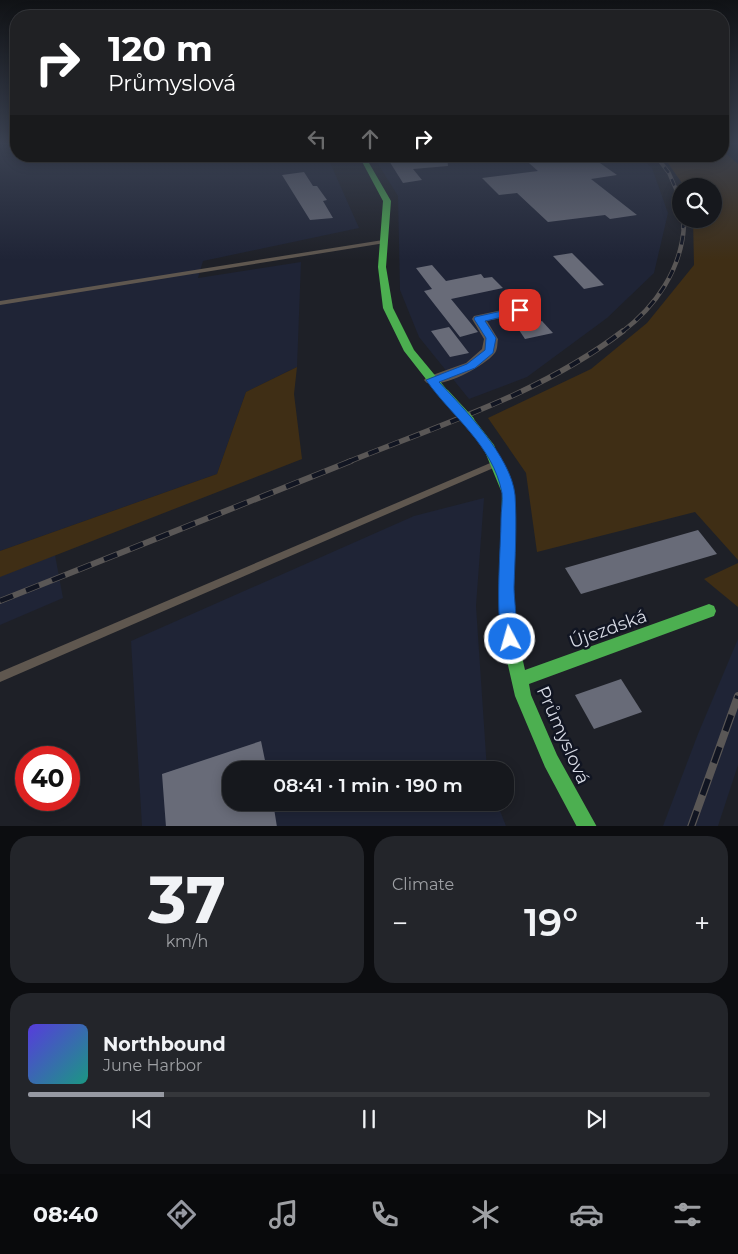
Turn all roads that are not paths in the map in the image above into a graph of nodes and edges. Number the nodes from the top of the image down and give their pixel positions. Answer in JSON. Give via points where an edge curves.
{"nodes":[{"id":1,"x":377,"y":183,"type":"edge"},
{"id":2,"x":384,"y":242,"type":"junction"},
{"id":3,"x":0,"y":303,"type":"edge"},
{"id":4,"x":520,"y":310,"type":"dead end"},
{"id":5,"x":432,"y":380,"type":"junction"},
{"id":6,"x":496,"y":463,"type":"junction"},
{"id":7,"x":709,"y":611,"type":"dead end"},
{"id":8,"x":0,"y":677,"type":"edge"},
{"id":9,"x":519,"y":680,"type":"junction"},
{"id":10,"x":588,"y":826,"type":"edge"}],
"edges":[{"from":1,"to":2,"type":"street","name":"Průmyslová","via":[[387,201]]},
{"from":2,"to":3,"type":"lane"},
{"from":2,"to":5,"type":"street","name":"Průmyslová","via":[[382,276],[388,308],[409,351]]},
{"from":4,"to":5,"type":"street","via":[[479,319],[491,338],[490,351],[471,366]]},
{"from":5,"to":6,"type":"street","name":"Průmyslová","bridge":true,"via":[[484,439]]},
{"from":6,"to":8,"type":"lane"},
{"from":6,"to":9,"type":"street","name":"Průmyslová","via":[[508,493],[507,612]]},
{"from":7,"to":9,"type":"street","name":"Újezdská"},
{"from":9,"to":10,"type":"street","name":"Průmyslová","via":[[551,761]]}]}
